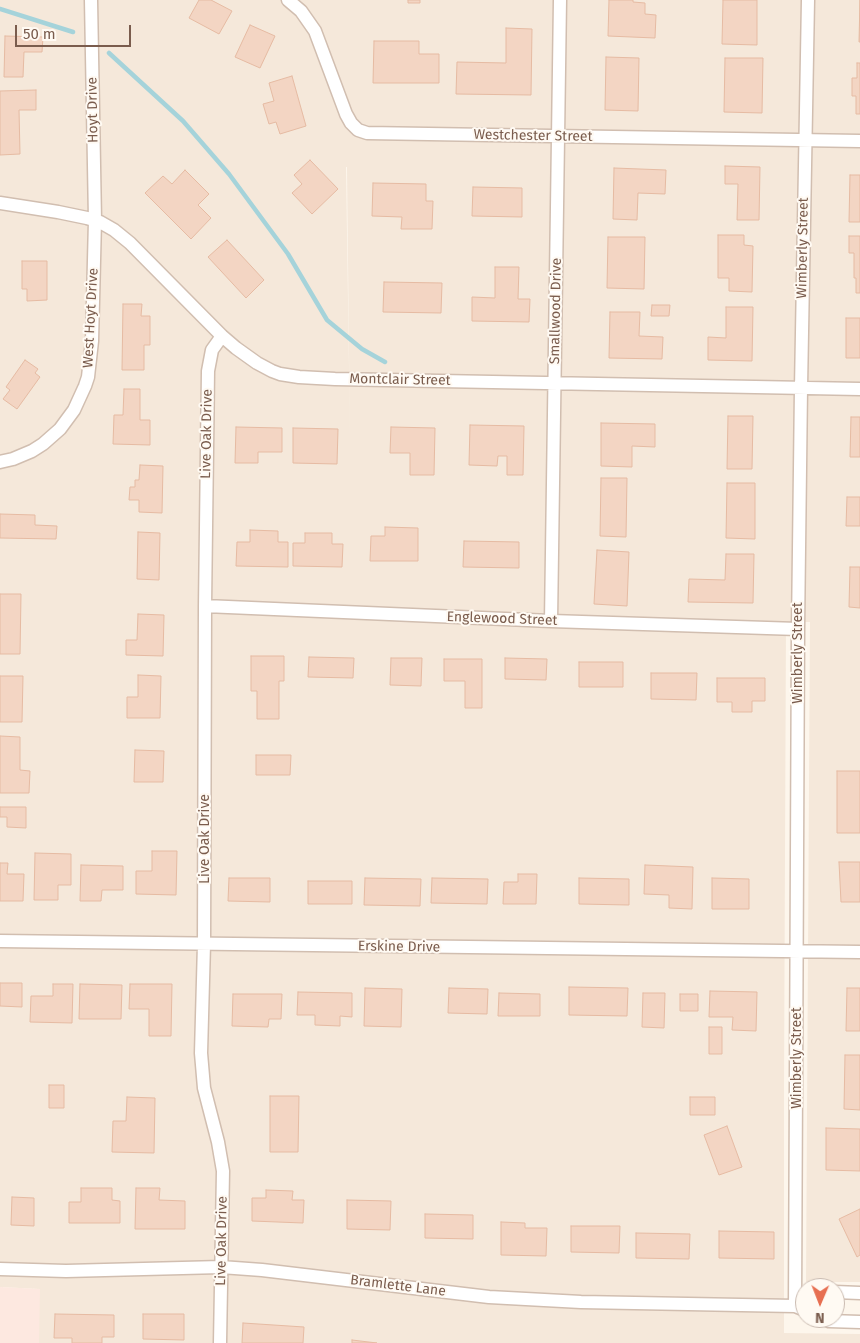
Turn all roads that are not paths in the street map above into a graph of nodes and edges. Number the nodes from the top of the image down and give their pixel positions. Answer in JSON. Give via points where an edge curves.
{"nodes":[{"id":1,"x":91,"y":0,"type":"edge"},
{"id":2,"x":288,"y":0,"type":"edge"},
{"id":3,"x":560,"y":0,"type":"edge"},
{"id":4,"x":808,"y":0,"type":"edge"},
{"id":5,"x":558,"y":136,"type":"junction"},
{"id":6,"x":805,"y":140,"type":"junction"},
{"id":7,"x":860,"y":141,"type":"edge"},
{"id":8,"x":0,"y":203,"type":"edge"},
{"id":9,"x":95,"y":220,"type":"junction"},
{"id":10,"x":222,"y":336,"type":"junction"},
{"id":11,"x":555,"y":384,"type":"junction"},
{"id":12,"x":801,"y":388,"type":"junction"},
{"id":13,"x":860,"y":389,"type":"edge"},
{"id":14,"x":0,"y":462,"type":"edge"},
{"id":15,"x":205,"y":606,"type":"junction"},
{"id":16,"x":551,"y":622,"type":"junction"},
{"id":17,"x":798,"y":629,"type":"junction"},
{"id":18,"x":0,"y":941,"type":"edge"},
{"id":19,"x":204,"y":944,"type":"junction"},
{"id":20,"x":798,"y":951,"type":"junction"},
{"id":21,"x":860,"y":952,"type":"edge"},
{"id":22,"x":221,"y":1267,"type":"junction"},
{"id":23,"x":0,"y":1269,"type":"edge"},
{"id":24,"x":802,"y":1278,"type":"edge"},
{"id":25,"x":845,"y":1292,"type":"edge"},
{"id":26,"x":860,"y":1293,"type":"edge"},
{"id":27,"x":795,"y":1306,"type":"edge"},
{"id":28,"x":845,"y":1322,"type":"edge"},
{"id":29,"x":860,"y":1322,"type":"edge"},
{"id":30,"x":220,"y":1343,"type":"edge"}],
"edges":[{"from":1,"to":9,"type":"street","name":"Hoyt Drive"},
{"from":2,"to":5,"type":"street","name":"Westchester Street","via":[[315,31],[346,114],[358,130],[380,134]]},
{"from":3,"to":5,"type":"street","name":"Smallwood Drive"},
{"from":4,"to":6,"type":"street","name":"Wimberly Street"},
{"from":5,"to":6,"type":"street","name":"Westchester Street"},
{"from":5,"to":11,"type":"street","name":"Smallwood Drive"},
{"from":6,"to":7,"type":"street","name":"Westchester Street"},
{"from":6,"to":12,"type":"street","name":"Wimberly Street"},
{"from":8,"to":9,"type":"street","name":"Montclair Street"},
{"from":9,"to":10,"type":"street","name":"Montclair Street","via":[[130,243]]},
{"from":9,"to":14,"type":"street","name":"West Hoyt Drive","via":[[92,354],[85,386],[74,410],[60,429],[32,451]]},
{"from":10,"to":11,"type":"street","name":"Montclair Street","via":[[257,363],[290,376]]},
{"from":10,"to":15,"type":"street","name":"Live Oak Drive","via":[[212,350],[208,370]]},
{"from":11,"to":12,"type":"street","name":"Montclair Street"},
{"from":11,"to":16,"type":"street","name":"Smallwood Drive"},
{"from":12,"to":13,"type":"street","name":"Montclair Street"},
{"from":12,"to":17,"type":"street","name":"Wimberly Street"},
{"from":15,"to":16,"type":"street","name":"Englewood Street"},
{"from":15,"to":19,"type":"street","name":"Live Oak Drive"},
{"from":16,"to":17,"type":"street","name":"Englewood Street"},
{"from":17,"to":20,"type":"street","name":"Wimberly Street"},
{"from":18,"to":19,"type":"street","name":"Erskine Drive"},
{"from":19,"to":20,"type":"street","name":"Erskine Drive"},
{"from":19,"to":22,"type":"street","name":"Live Oak Drive","via":[[202,1068],[205,1095],[222,1164]]},
{"from":20,"to":21,"type":"street","name":"Erskine Drive"},
{"from":20,"to":24,"type":"street","name":"Wimberly Street"},
{"from":22,"to":23,"type":"street","name":"Bramlette Lane","via":[[66,1271]]},
{"from":22,"to":27,"type":"street","name":"Bramlette Lane","via":[[525,1299]]},
{"from":22,"to":30,"type":"street","name":"Live Oak Drive"},
{"from":25,"to":26,"type":"street"},
{"from":28,"to":29,"type":"street"}]}
